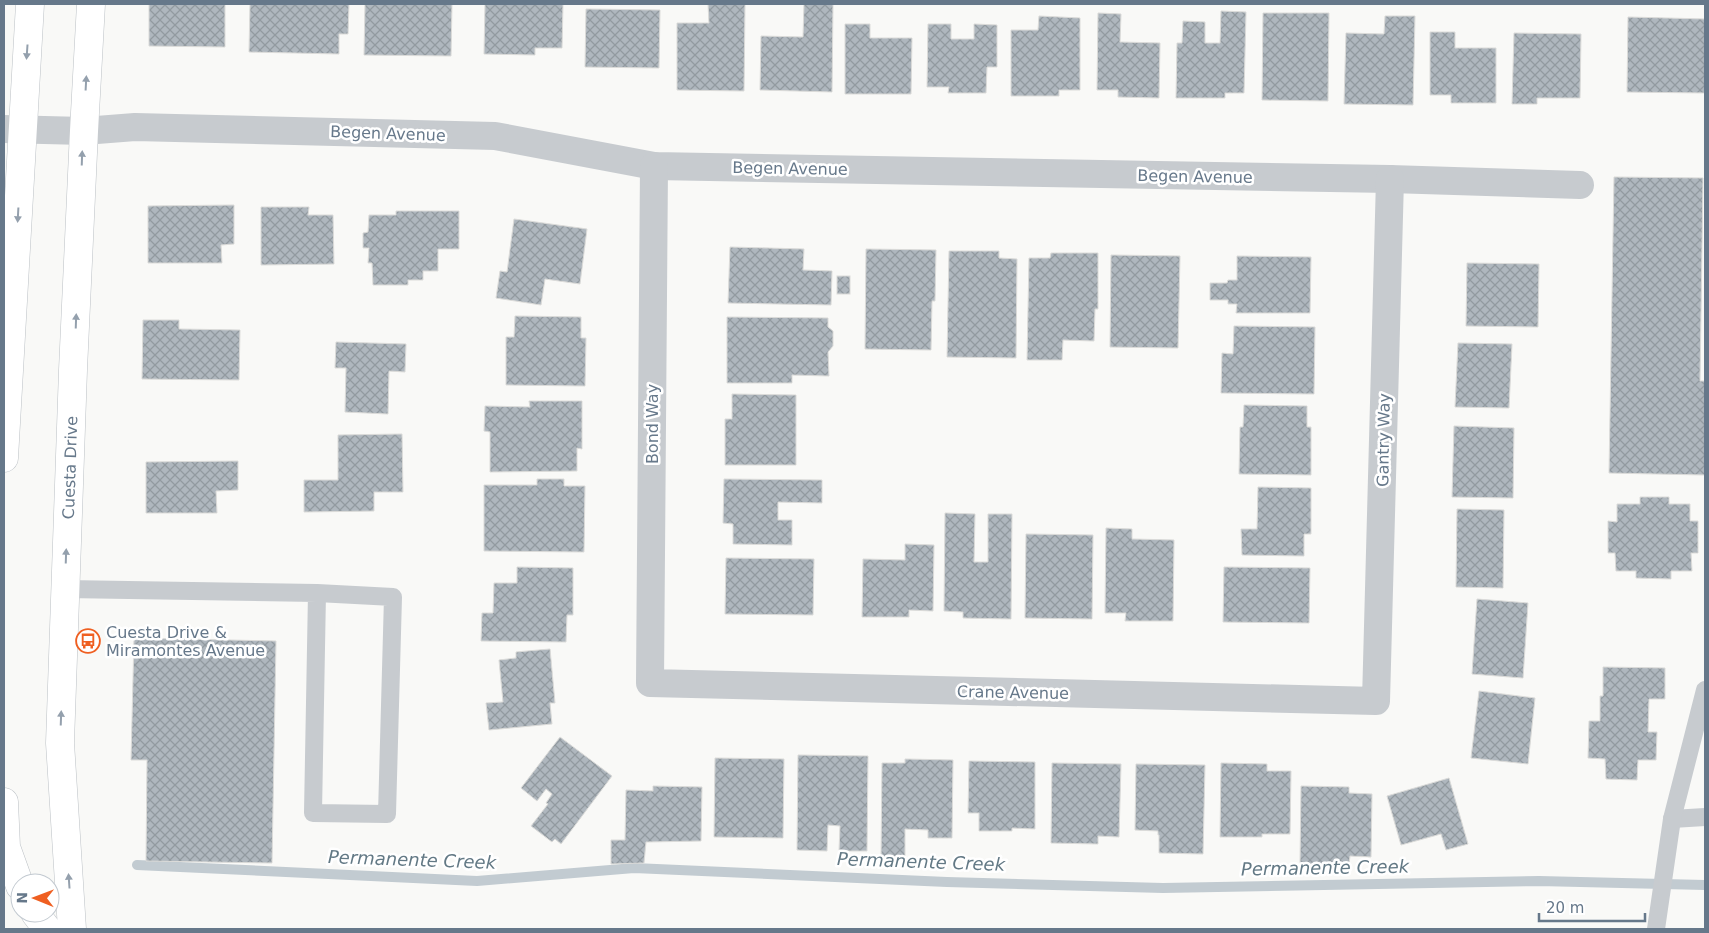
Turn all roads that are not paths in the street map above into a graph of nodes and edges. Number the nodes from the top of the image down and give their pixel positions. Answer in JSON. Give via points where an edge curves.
{"nodes":[{"id":1,"x":30,"y":4,"type":"edge"},
{"id":2,"x":91,"y":4,"type":"edge"},
{"id":3,"x":13,"y":129,"type":"edge"},
{"id":4,"x":84,"y":131,"type":"junction"},
{"id":5,"x":654,"y":166,"type":"junction"},
{"id":6,"x":1390,"y":179,"type":"junction"},
{"id":7,"x":1580,"y":185,"type":"dead end"},
{"id":8,"x":4,"y":458,"type":"edge"},
{"id":9,"x":65,"y":589,"type":"junction"},
{"id":10,"x":317,"y":593,"type":"junction"},
{"id":11,"x":650,"y":683,"type":"joint"},
{"id":12,"x":1705,"y":690,"type":"edge"},
{"id":13,"x":1376,"y":701,"type":"joint"},
{"id":14,"x":4,"y":802,"type":"edge"},
{"id":15,"x":1672,"y":818,"type":"junction"},
{"id":16,"x":1705,"y":818,"type":"edge"},
{"id":17,"x":5,"y":848,"type":"edge"},
{"id":18,"x":15,"y":873,"type":"edge"},
{"id":19,"x":72,"y":929,"type":"edge"},
{"id":20,"x":1656,"y":929,"type":"edge"}],
"edges":[{"from":1,"to":3,"type":"main road","one_way":true},
{"from":4,"to":2,"type":"main road","name":"Cuesta Drive","one_way":true},
{"from":3,"to":4,"type":"street","name":"Begen Avenue"},
{"from":3,"to":8,"type":"main road","one_way":true},
{"from":4,"to":5,"type":"street","name":"Begen Avenue","via":[[136,127],[495,136]]},
{"from":9,"to":4,"type":"main road","name":"Cuesta Drive","one_way":true},
{"from":5,"to":6,"type":"street","name":"Begen Avenue"},
{"from":5,"to":11,"type":"street","name":"Bond Way"},
{"from":6,"to":7,"type":"street","name":"Begen Avenue"},
{"from":6,"to":13,"type":"street","name":"Gantry Way"},
{"from":9,"to":10,"type":"lane"},
{"from":19,"to":9,"type":"main road","name":"Cuesta Drive","one_way":true,"via":[[60,743]]},
{"from":10,"to":10,"type":"lane","via":[[393,597],[387,814],[313,813]]},
{"from":11,"to":13,"type":"street","name":"Crane Avenue"},
{"from":12,"to":15,"type":"lane"},
{"from":14,"to":17,"type":"main road"},
{"from":15,"to":16,"type":"lane"},
{"from":15,"to":20,"type":"lane"},
{"from":17,"to":18,"type":"main road"}]}
